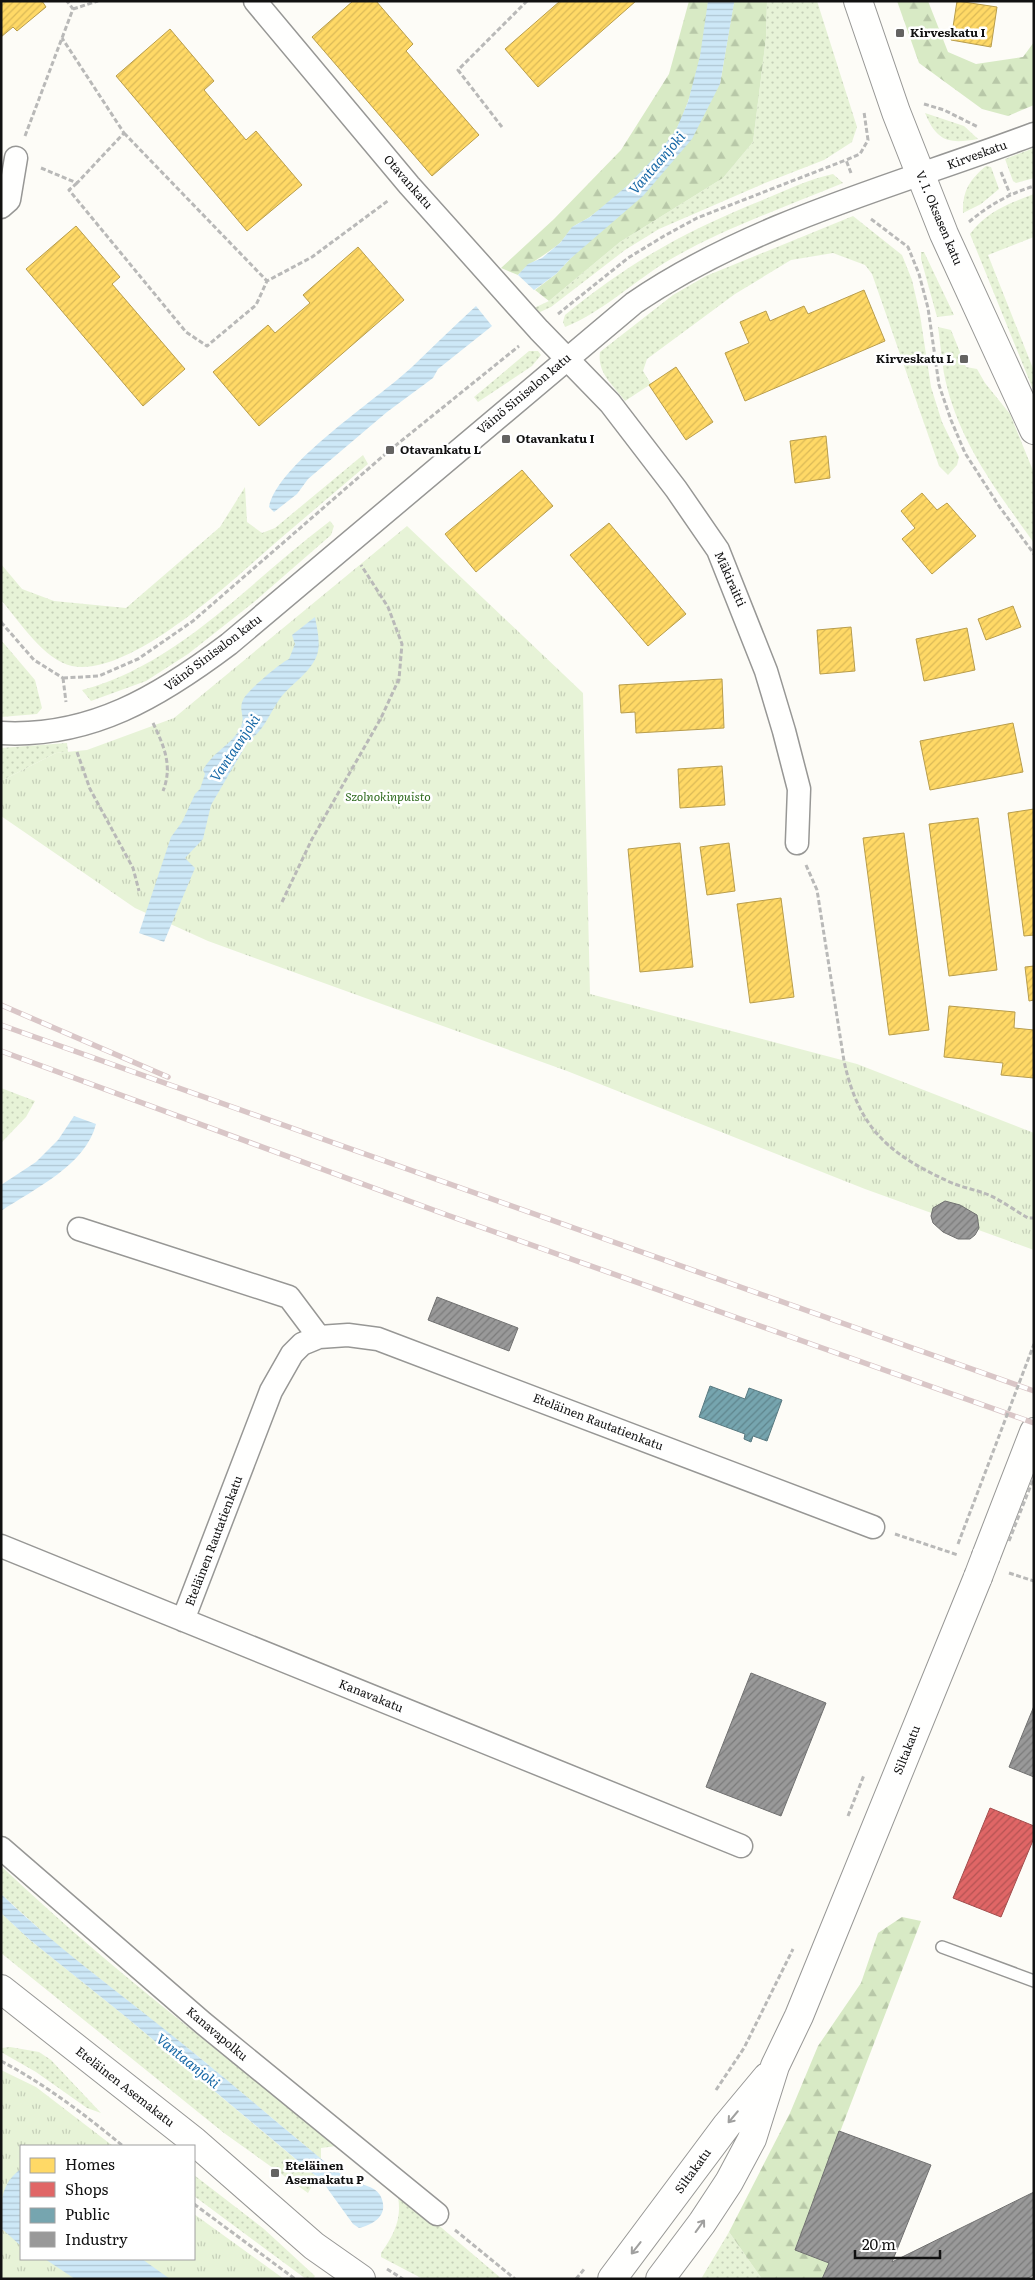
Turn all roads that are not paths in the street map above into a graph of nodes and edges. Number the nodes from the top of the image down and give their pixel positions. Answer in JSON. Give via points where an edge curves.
{"nodes":[{"id":1,"x":255,"y":1,"type":"edge"},
{"id":2,"x":858,"y":1,"type":"edge"},
{"id":3,"x":1034,"y":134,"type":"edge"},
{"id":4,"x":16,"y":158,"type":"road end"},
{"id":5,"x":921,"y":175,"type":"junction"},
{"id":6,"x":1,"y":207,"type":"edge"},
{"id":7,"x":567,"y":358,"type":"junction"},
{"id":8,"x":1034,"y":430,"type":"edge"},
{"id":9,"x":1,"y":733,"type":"edge"},
{"id":10,"x":797,"y":843,"type":"road end"},
{"id":11,"x":79,"y":1229,"type":"dead end"},
{"id":12,"x":319,"y":1337,"type":"junction"},
{"id":13,"x":1034,"y":1432,"type":"edge"},
{"id":14,"x":873,"y":1527,"type":"road end"},
{"id":15,"x":1,"y":1546,"type":"edge"},
{"id":16,"x":183,"y":1620,"type":"junction"},
{"id":17,"x":741,"y":1846,"type":"dead end"},
{"id":18,"x":1,"y":1848,"type":"edge"},
{"id":19,"x":942,"y":1947,"type":"dead end"},
{"id":20,"x":1034,"y":1981,"type":"edge"},
{"id":21,"x":1,"y":1989,"type":"edge"},
{"id":22,"x":776,"y":2066,"type":"junction"},
{"id":23,"x":437,"y":2214,"type":"road end"},
{"id":24,"x":314,"y":2246,"type":"junction"},
{"id":25,"x":341,"y":2279,"type":"edge"},
{"id":26,"x":361,"y":2279,"type":"edge"},
{"id":27,"x":612,"y":2279,"type":"edge"},
{"id":28,"x":660,"y":2279,"type":"edge"}],
"edges":[{"from":1,"to":7,"type":"street","name":"Otavankatu","via":[[409,185]]},
{"from":2,"to":5,"type":"street","name":"V. I. Oksasen katu"},
{"from":3,"to":5,"type":"street","name":"Kirveskatu"},
{"from":4,"to":6,"type":"street","via":[[9,200]]},
{"from":5,"to":7,"type":"street","name":"Väinö Sinisalon katu","via":[[860,196],[698,263],[634,303]]},
{"from":5,"to":8,"type":"street","name":"V. I. Oksasen katu","via":[[944,234]]},
{"from":7,"to":9,"type":"street","name":"Väinö Sinisalon katu","via":[[196,669],[142,702],[113,715],[69,728]]},
{"from":7,"to":10,"type":"street","name":"Mäkiraitti","via":[[610,403],[662,469],[718,550],[766,671],[784,731],[799,790]]},
{"from":11,"to":12,"type":"street","via":[[289,1297]]},
{"from":12,"to":14,"type":"street","name":"Eteläinen Rautatienkatu","via":[[348,1335],[378,1339]]},
{"from":12,"to":16,"type":"street","name":"Eteläinen Rautatienkatu","via":[[302,1344],[292,1354],[271,1392]]},
{"from":13,"to":22,"type":"street","name":"Siltakatu","bridge":true,"via":[[970,1567],[799,2016]]},
{"from":15,"to":16,"type":"street","name":"Kanavakatu"},
{"from":16,"to":17,"type":"street","name":"Kanavakatu"},
{"from":18,"to":23,"type":"street","name":"Kanavapolku","via":[[203,2023]]},
{"from":19,"to":20,"type":"lane"},
{"from":21,"to":24,"type":"street","name":"Eteläinen Asemakatu","via":[[194,2141]]},
{"from":22,"to":27,"type":"street","name":"Siltakatu","one_way":true,"via":[[727,2125]]},
{"from":28,"to":22,"type":"street","name":"Siltakatu","one_way":true,"via":[[734,2173],[752,2139]]},
{"from":24,"to":25,"type":"street","name":"Eteläinen Asemakatu"},
{"from":24,"to":26,"type":"street","name":"Eteläinen Asemakatu"}]}
